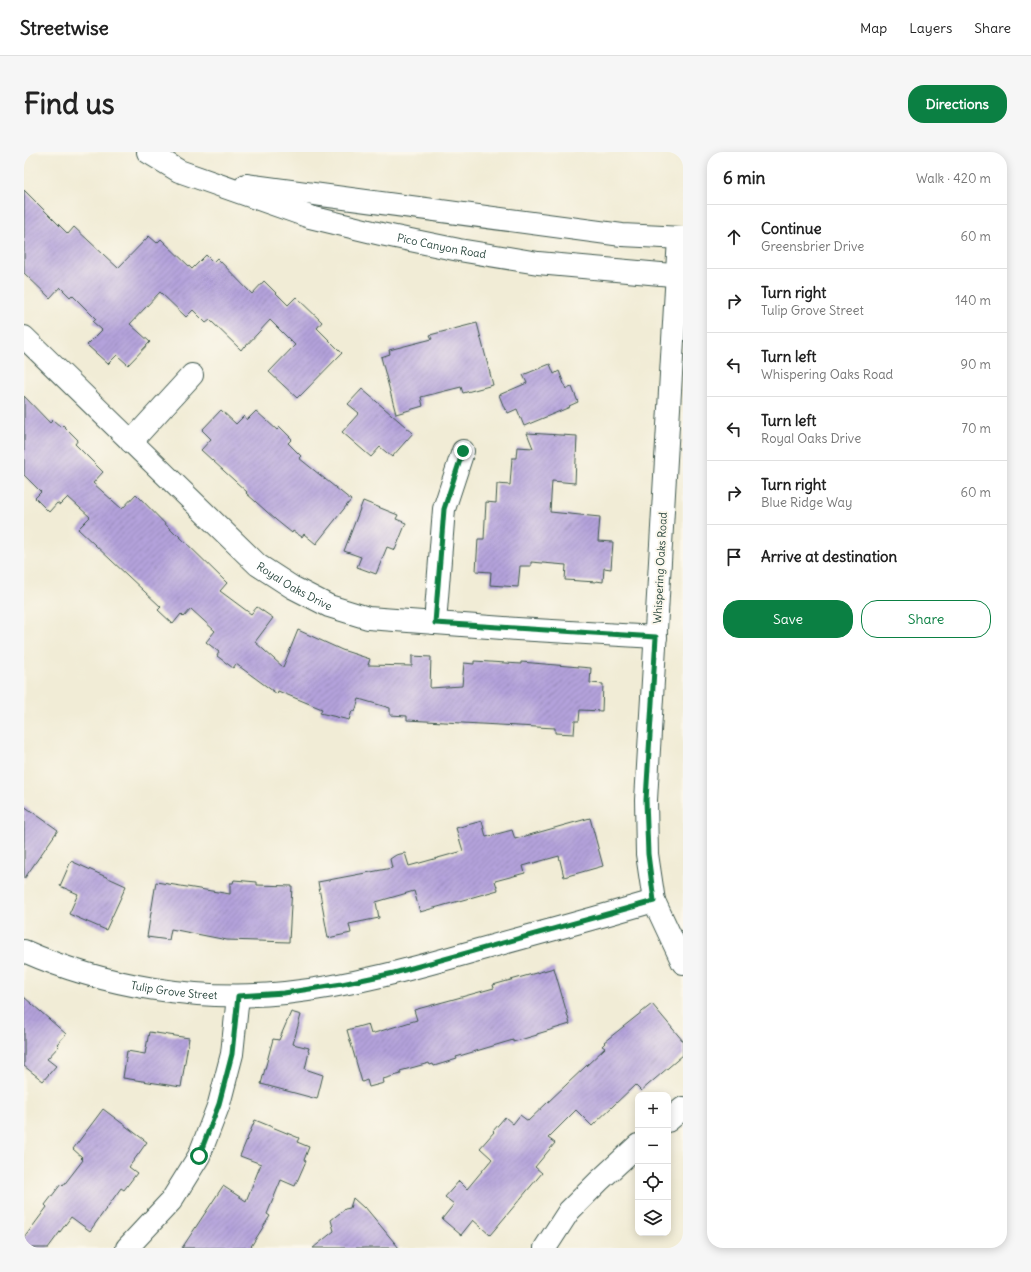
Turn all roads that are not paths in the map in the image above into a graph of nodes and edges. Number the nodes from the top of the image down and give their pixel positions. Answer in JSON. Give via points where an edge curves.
{"nodes":[{"id":1,"x":148,"y":152,"type":"edge"},
{"id":2,"x":207,"y":181,"type":"junction"},
{"id":3,"x":681,"y":238,"type":"edge"},
{"id":4,"x":680,"y":276,"type":"edge"},
{"id":5,"x":24,"y":338,"type":"edge"},
{"id":6,"x":192,"y":375,"type":"dead end"},
{"id":7,"x":131,"y":442,"type":"junction"},
{"id":8,"x":463,"y":451,"type":"dead end"},
{"id":9,"x":435,"y":623,"type":"junction"},
{"id":10,"x":656,"y":637,"type":"junction"},
{"id":11,"x":654,"y":901,"type":"junction"},
{"id":12,"x":24,"y":950,"type":"edge"},
{"id":13,"x":683,"y":963,"type":"edge"},
{"id":14,"x":238,"y":996,"type":"junction"},
{"id":15,"x":683,"y":1108,"type":"edge"},
{"id":16,"x":671,"y":1118,"type":"edge"},
{"id":17,"x":635,"y":1149,"type":"edge"},
{"id":18,"x":127,"y":1248,"type":"edge"},
{"id":19,"x":545,"y":1248,"type":"edge"}],
"edges":[{"from":1,"to":2,"type":"street","name":"Pico Canyon Road","via":[[179,171]]},
{"from":2,"to":3,"type":"street","name":"Pico Canyon Road","via":[[622,235]]},
{"from":2,"to":4,"type":"street","name":"Pico Canyon Road","via":[[310,217],[459,250],[538,263]]},
{"from":3,"to":4,"type":"street","name":"Whispering Oaks Road"},
{"from":4,"to":10,"type":"street","name":"Whispering Oaks Road","via":[[673,319]]},
{"from":5,"to":7,"type":"street","name":"Royal Oaks Drive"},
{"from":6,"to":7,"type":"street"},
{"from":7,"to":9,"type":"street","name":"Royal Oaks Drive","via":[[258,565],[292,587],[329,606],[368,618]]},
{"from":8,"to":9,"type":"street","via":[[444,509]]},
{"from":9,"to":10,"type":"street","name":"Royal Oaks Drive"},
{"from":10,"to":11,"type":"street","name":"Whispering Oaks Road","via":[[646,800],[648,854]]},
{"from":11,"to":13,"type":"street","name":"Whispering Oaks Road"},
{"from":11,"to":14,"type":"street","name":"Tulip Grove Street","via":[[394,973],[284,993]]},
{"from":12,"to":14,"type":"street","name":"Tulip Grove Street","via":[[44,960],[129,985],[178,992]]},
{"from":14,"to":18,"type":"street","via":[[232,1054],[219,1104],[199,1156],[172,1201]]},
{"from":15,"to":16,"type":"street"},
{"from":17,"to":19,"type":"street","via":[[569,1211]]}]}
